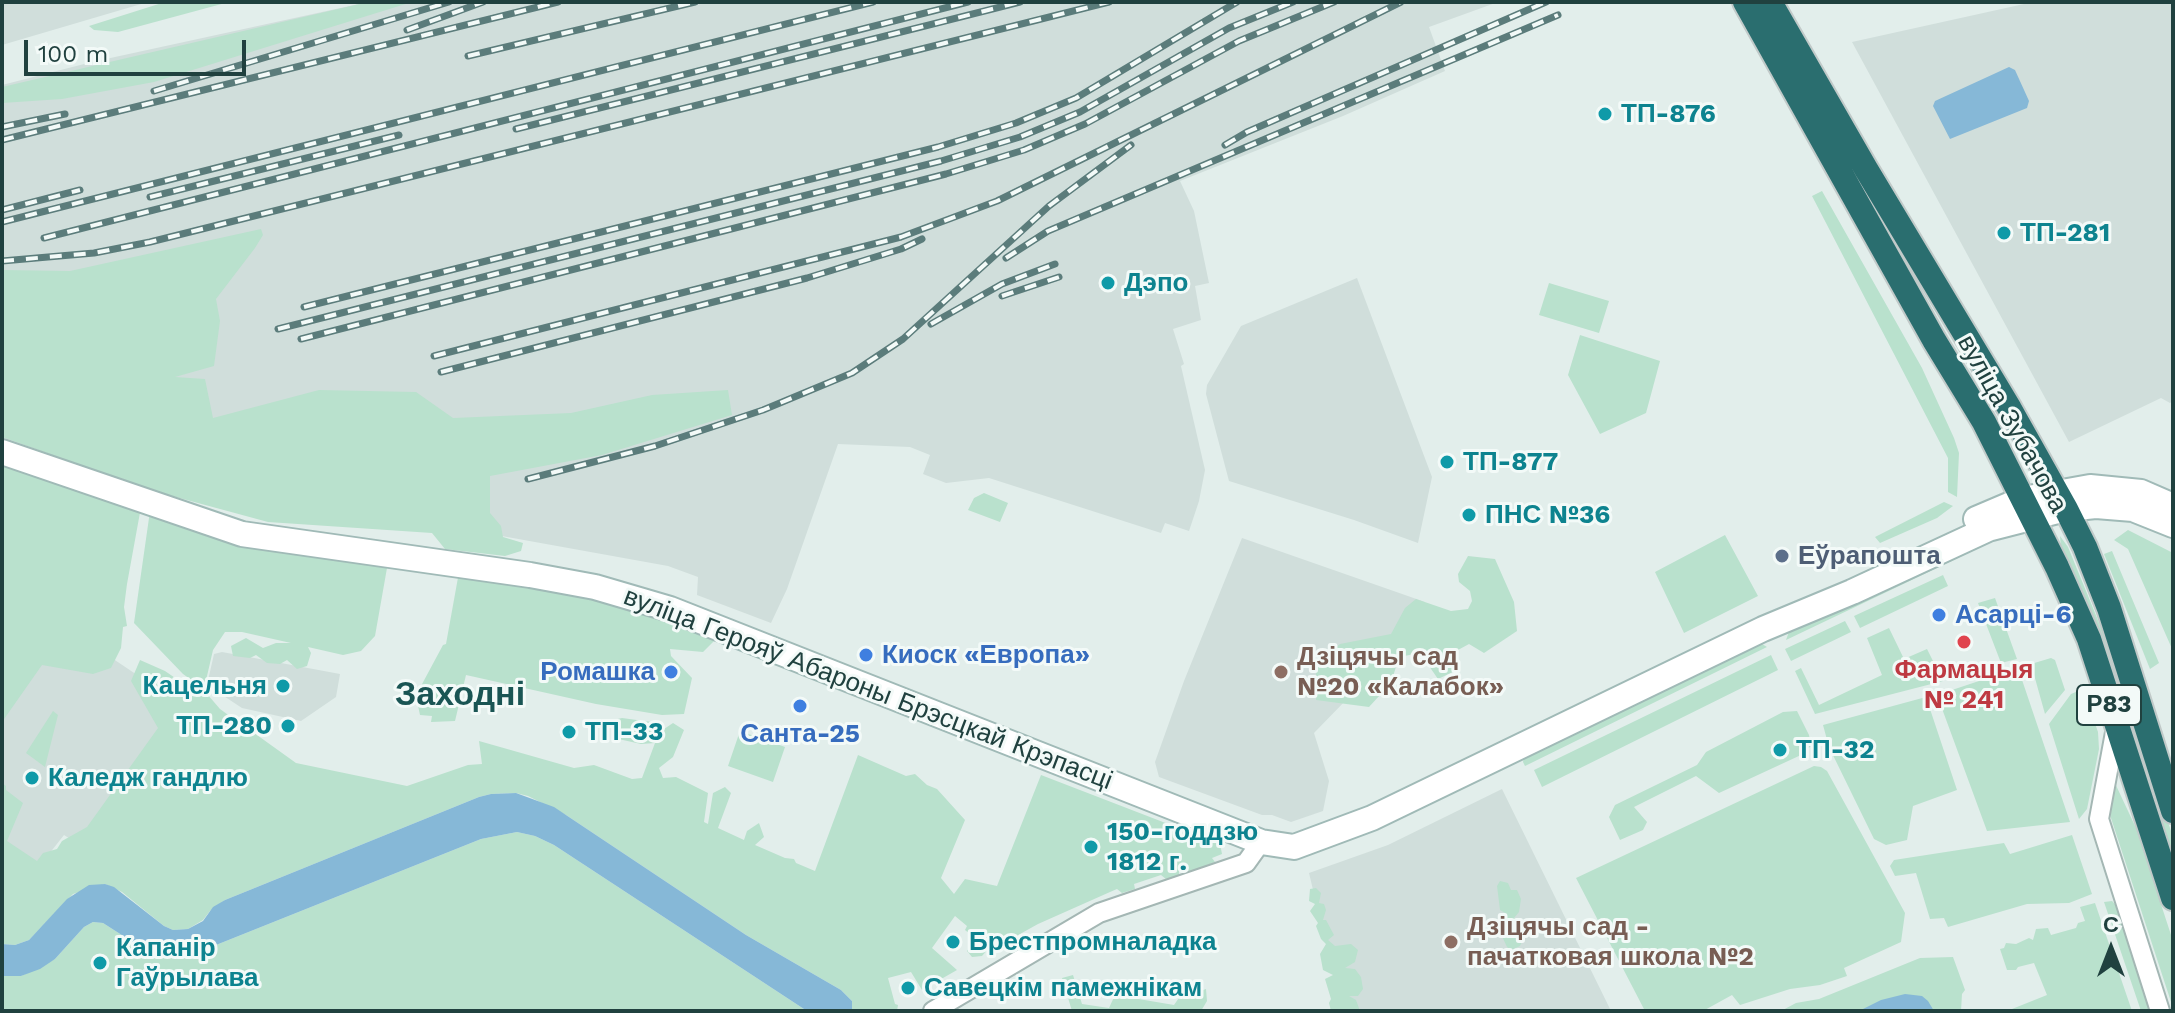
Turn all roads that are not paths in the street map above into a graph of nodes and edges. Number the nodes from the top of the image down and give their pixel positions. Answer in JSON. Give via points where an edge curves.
{"nodes":[{"id":1,"x":1745,"y":2,"type":"edge"},
{"id":2,"x":1770,"y":2,"type":"edge"},
{"id":3,"x":2,"y":452,"type":"edge"},
{"id":4,"x":2061,"y":500,"type":"junction"},
{"id":5,"x":2173,"y":506,"type":"edge"},
{"id":6,"x":2027,"y":508,"type":"junction"},
{"id":7,"x":2173,"y":525,"type":"edge"},
{"id":8,"x":2116,"y":727,"type":"junction"},
{"id":9,"x":2173,"y":811,"type":"edge"},
{"id":10,"x":1261,"y":842,"type":"junction"},
{"id":11,"x":2173,"y":898,"type":"edge"},
{"id":12,"x":933,"y":1011,"type":"edge"},
{"id":13,"x":2160,"y":1011,"type":"edge"}],
"edges":[{"from":1,"to":6,"type":"highway","name":"вуліца Зубачова","number":"Р83","via":[[1984,422]]},
{"from":2,"to":4,"type":"highway","name":"вуліца Зубачова","number":"Р83"},
{"from":3,"to":10,"type":"main road","name":"вуліца Герояў Абароны Брэсцкай Крэпасці","via":[[242,534],[530,575],[670,609]]},
{"from":4,"to":5,"type":"main road","name":"вуліца Герояў Абароны Брэсцкай Крэпасці","via":[[2090,487],[2118,488]]},
{"from":4,"to":6,"type":"main road","name":"вуліца Герояў Абароны Брэсцкай Крэпасці"},
{"from":4,"to":7,"type":"main road","name":"вуліца Герояў Абароны Брэсцкай Крэпасці","via":[[2116,506]]},
{"from":4,"to":9,"type":"highway","name":"вуліца Зубачова","number":"Р83","via":[[2109,608]]},
{"from":6,"to":8,"type":"highway","name":"вуліца Зубачова","number":"Р83","via":[[2088,636]]},
{"from":6,"to":10,"type":"main road","name":"вуліца Герояў Абароны Брэсцкай Крэпасці","via":[[1888,561],[1763,629],[1372,818],[1294,847]]},
{"from":8,"to":11,"type":"highway","name":"вуліца Зубачова","number":"Р83"},
{"from":8,"to":13,"type":"street","via":[[2099,819]]},
{"from":10,"to":12,"type":"street","via":[[1246,863],[1099,913]]}]}
